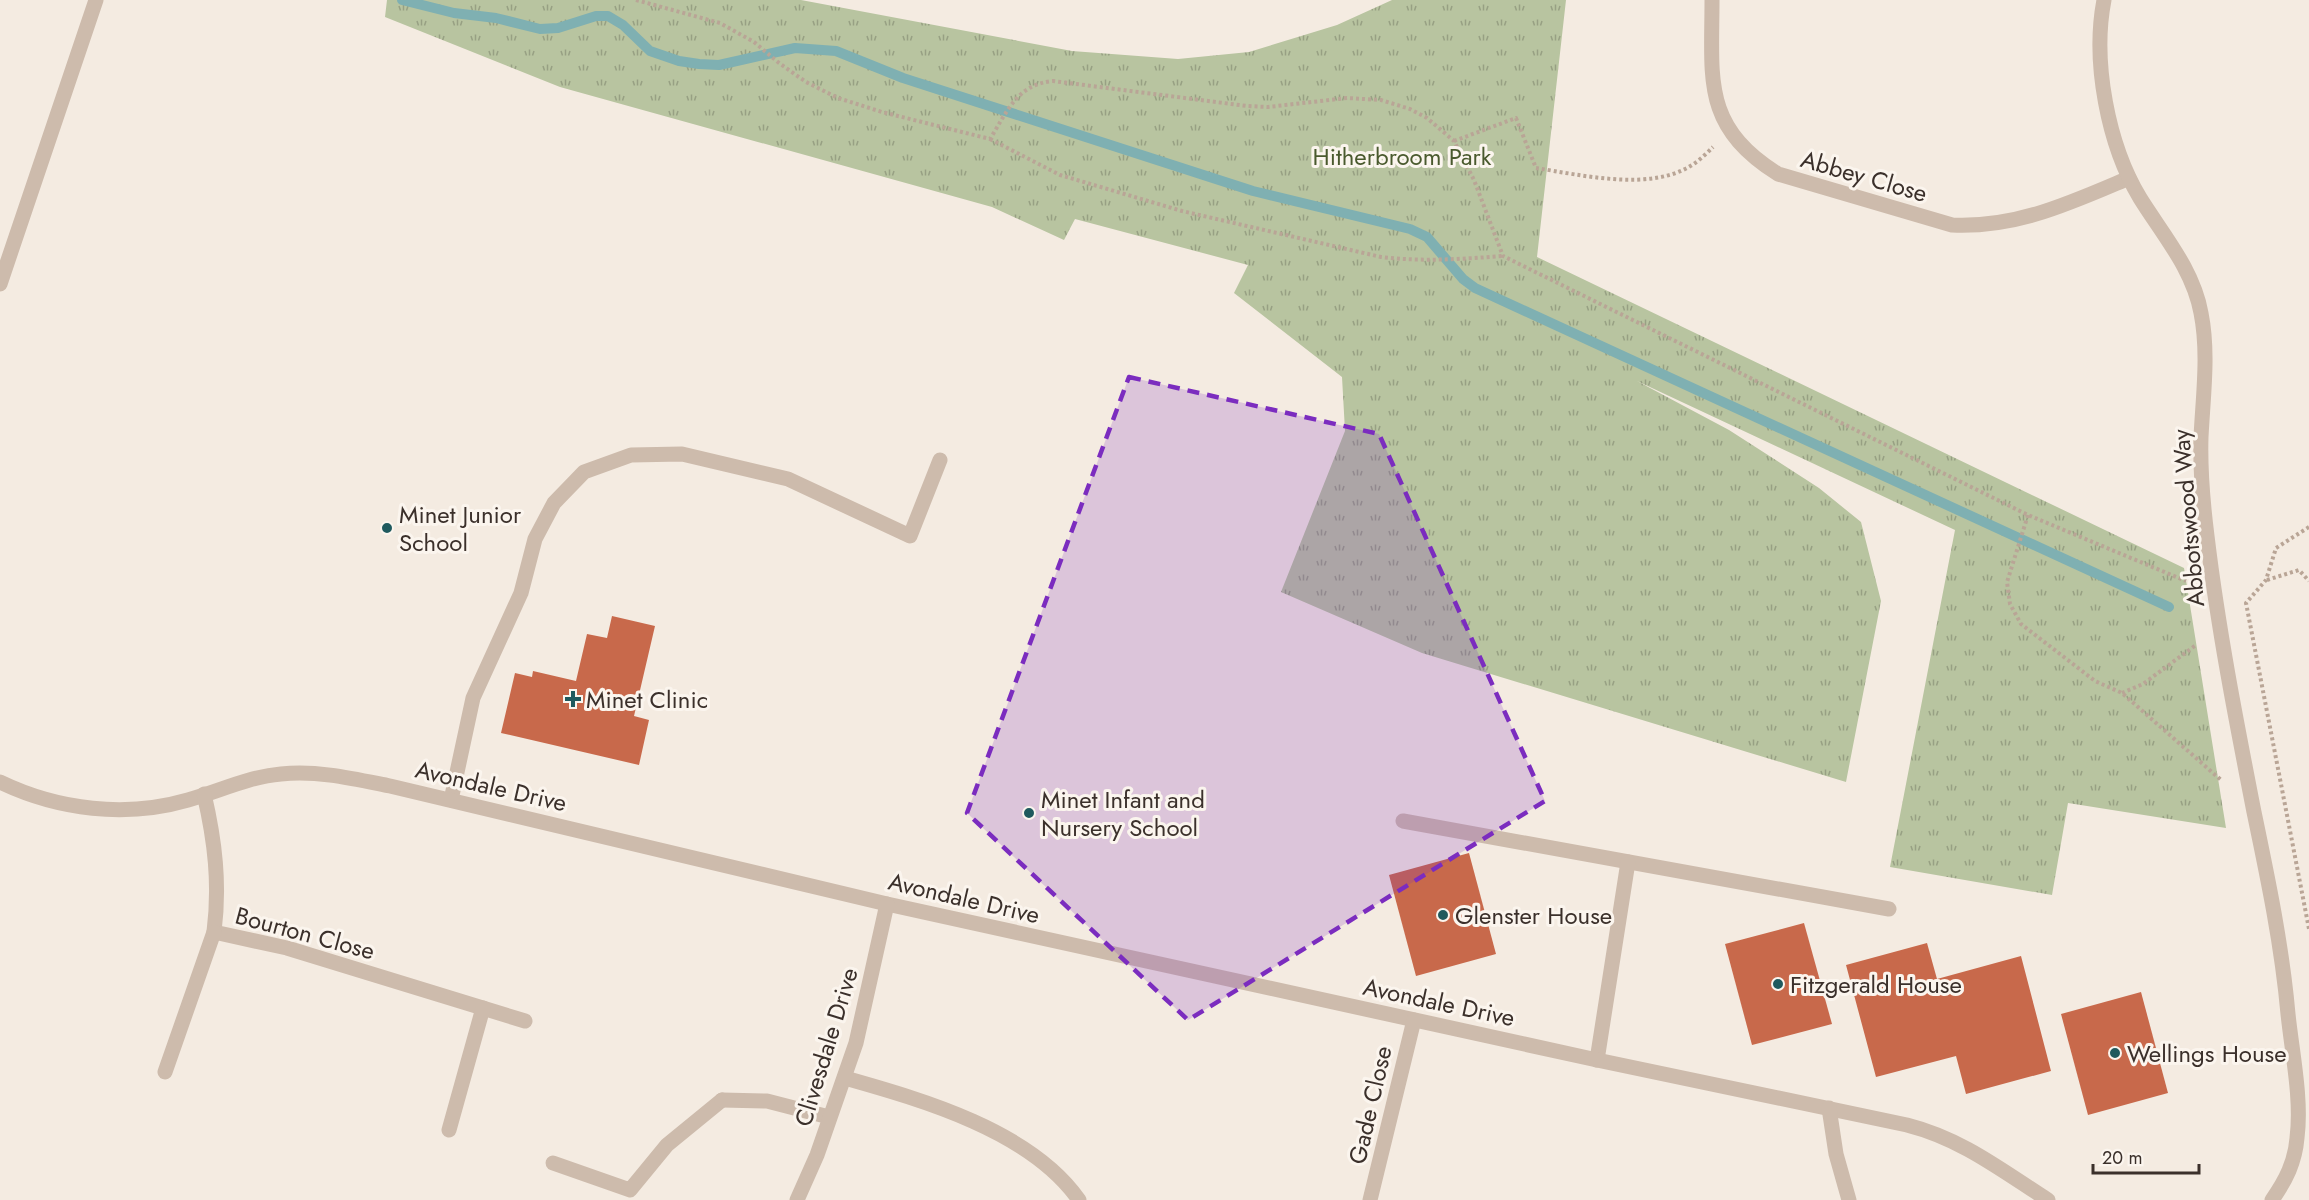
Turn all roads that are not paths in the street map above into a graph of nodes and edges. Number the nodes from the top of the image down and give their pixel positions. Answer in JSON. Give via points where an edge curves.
{"nodes":[{"id":1,"x":96,"y":0,"type":"edge"},
{"id":2,"x":1712,"y":0,"type":"edge"},
{"id":3,"x":2104,"y":0,"type":"edge"},
{"id":4,"x":2129,"y":178,"type":"junction"},
{"id":5,"x":0,"y":284,"type":"edge"},
{"id":6,"x":940,"y":460,"type":"dead end"},
{"id":7,"x":0,"y":782,"type":"edge"},
{"id":8,"x":204,"y":794,"type":"junction"},
{"id":9,"x":450,"y":800,"type":"junction"},
{"id":10,"x":1403,"y":821,"type":"dead end"},
{"id":11,"x":1628,"y":861,"type":"junction"},
{"id":12,"x":887,"y":904,"type":"junction"},
{"id":13,"x":1889,"y":909,"type":"dead end"},
{"id":14,"x":214,"y":932,"type":"junction"},
{"id":15,"x":483,"y":1008,"type":"junction"},
{"id":16,"x":1414,"y":1020,"type":"junction"},
{"id":17,"x":525,"y":1021,"type":"dead end"},
{"id":18,"x":1597,"y":1060,"type":"junction"},
{"id":19,"x":165,"y":1072,"type":"dead end"},
{"id":20,"x":845,"y":1078,"type":"junction"},
{"id":21,"x":1829,"y":1108,"type":"junction"},
{"id":22,"x":829,"y":1117,"type":"junction"},
{"id":23,"x":449,"y":1130,"type":"dead end"},
{"id":24,"x":553,"y":1163,"type":"dead end"},
{"id":25,"x":797,"y":1200,"type":"edge"},
{"id":26,"x":1079,"y":1200,"type":"edge"},
{"id":27,"x":1370,"y":1200,"type":"edge"},
{"id":28,"x":1849,"y":1200,"type":"edge"},
{"id":29,"x":2048,"y":1200,"type":"edge"},
{"id":30,"x":2272,"y":1200,"type":"edge"}],
"edges":[{"from":1,"to":5,"type":"street"},
{"from":2,"to":4,"type":"street","name":"Abbey Close","via":[[1713,92],[1719,112],[1729,131],[1750,154],[1778,174],[1952,225],[2014,221]]},
{"from":3,"to":4,"type":"street","name":"Abbotswood Way","via":[[2104,93]]},
{"from":4,"to":30,"type":"street","name":"Abbotswood Way","via":[[2184,266],[2201,312],[2206,532],[2285,977],[2294,1068],[2298,1136],[2290,1170]]},
{"from":6,"to":9,"type":"street","via":[[910,536],[788,479],[682,454],[631,455],[584,472],[554,503],[535,539],[521,593],[473,698]]},
{"from":7,"to":8,"type":"street","name":"Avondale Drive","via":[[64,804],[103,810],[154,806]]},
{"from":8,"to":9,"type":"street","name":"Avondale Drive","via":[[245,780],[300,773],[347,777]]},
{"from":8,"to":14,"type":"street","name":"Bourton Close","via":[[217,873]]},
{"from":9,"to":12,"type":"street","name":"Avondale Drive"},
{"from":10,"to":11,"type":"street"},
{"from":11,"to":13,"type":"street"},
{"from":11,"to":18,"type":"street"},
{"from":12,"to":16,"type":"street","name":"Avondale Drive"},
{"from":12,"to":20,"type":"street","name":"Clivesdale Drive"},
{"from":14,"to":15,"type":"street","name":"Bourton Close","via":[[287,948]]},
{"from":14,"to":19,"type":"street"},
{"from":15,"to":17,"type":"street","name":"Bourton Close"},
{"from":15,"to":23,"type":"street"},
{"from":16,"to":18,"type":"street","name":"Avondale Drive"},
{"from":16,"to":27,"type":"street","name":"Gade Close"},
{"from":18,"to":21,"type":"street","name":"Avondale Drive"},
{"from":20,"to":22,"type":"street","name":"Clivesdale Drive"},
{"from":20,"to":26,"type":"street","via":[[937,1108],[1013,1141],[1057,1173]]},
{"from":21,"to":28,"type":"street"},
{"from":21,"to":29,"type":"street","name":"Avondale Drive","via":[[1930,1131],[1979,1154]]},
{"from":22,"to":24,"type":"street","via":[[767,1101],[722,1100],[667,1145],[630,1190]]},
{"from":22,"to":25,"type":"street","name":"Clivesdale Drive"}]}
